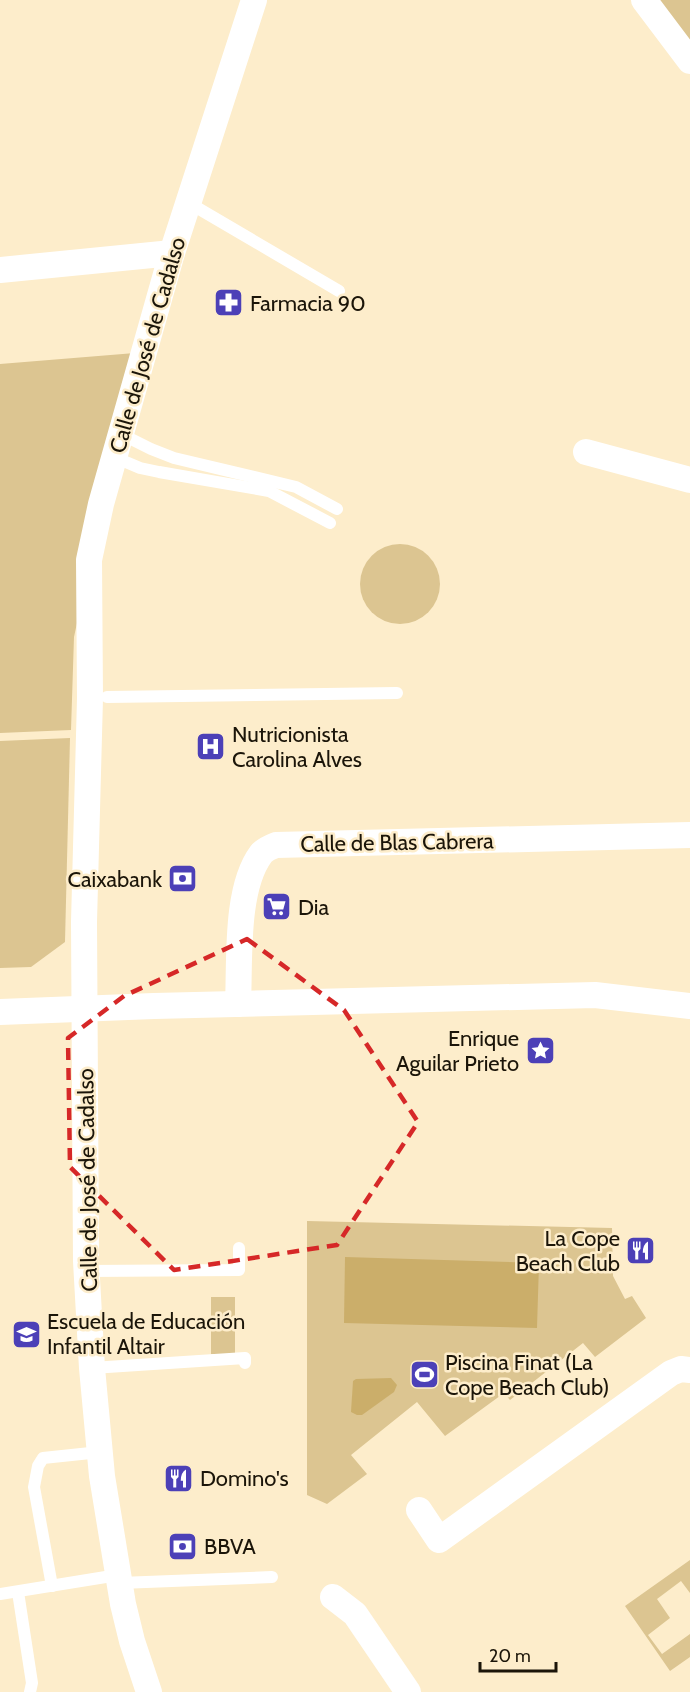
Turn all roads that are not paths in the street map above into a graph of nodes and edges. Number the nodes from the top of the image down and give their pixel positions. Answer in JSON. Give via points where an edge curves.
{"nodes":[{"id":1,"x":254,"y":0,"type":"edge"},
{"id":2,"x":644,"y":0,"type":"edge"},
{"id":3,"x":690,"y":61,"type":"edge"},
{"id":4,"x":189,"y":203,"type":"junction"},
{"id":5,"x":172,"y":254,"type":"junction"},
{"id":6,"x":0,"y":270,"type":"edge"},
{"id":7,"x":339,"y":291,"type":"dead end"},
{"id":8,"x":117,"y":445,"type":"junction"},
{"id":9,"x":586,"y":452,"type":"dead end"},
{"id":10,"x":690,"y":480,"type":"edge"},
{"id":11,"x":337,"y":509,"type":"dead end"},
{"id":12,"x":330,"y":523,"type":"dead end"},
{"id":13,"x":397,"y":693,"type":"dead end"},
{"id":14,"x":98,"y":697,"type":"junction"},
{"id":15,"x":690,"y":835,"type":"edge"},
{"id":16,"x":238,"y":1004,"type":"junction"},
{"id":17,"x":690,"y":1006,"type":"edge"},
{"id":18,"x":85,"y":1009,"type":"junction"},
{"id":19,"x":0,"y":1012,"type":"edge"},
{"id":20,"x":239,"y":1248,"type":"dead end"},
{"id":21,"x":86,"y":1271,"type":"junction"},
{"id":22,"x":245,"y":1363,"type":"dead end"},
{"id":23,"x":92,"y":1368,"type":"junction"},
{"id":24,"x":690,"y":1370,"type":"edge"},
{"id":25,"x":100,"y":1452,"type":"junction"},
{"id":26,"x":419,"y":1510,"type":"dead end"},
{"id":27,"x":272,"y":1577,"type":"dead end"},
{"id":28,"x":119,"y":1579,"type":"junction"},
{"id":29,"x":51,"y":1586,"type":"junction"},
{"id":30,"x":18,"y":1592,"type":"junction"},
{"id":31,"x":0,"y":1594,"type":"edge"},
{"id":32,"x":333,"y":1597,"type":"dead end"},
{"id":33,"x":30,"y":1692,"type":"edge"},
{"id":34,"x":149,"y":1692,"type":"edge"},
{"id":35,"x":408,"y":1692,"type":"edge"}],
"edges":[{"from":1,"to":4,"type":"street","name":"Calle de José de Cadalso"},
{"from":2,"to":3,"type":"street"},
{"from":4,"to":5,"type":"street","name":"Calle de José de Cadalso"},
{"from":4,"to":7,"type":"lane"},
{"from":5,"to":6,"type":"street"},
{"from":5,"to":8,"type":"street","name":"Calle de José de Cadalso"},
{"from":8,"to":11,"type":"lane","via":[[151,449],[296,487]]},
{"from":8,"to":12,"type":"lane","via":[[141,468],[270,491]]},
{"from":8,"to":14,"type":"street","name":"Calle de José de Cadalso","via":[[89,560]]},
{"from":9,"to":10,"type":"street"},
{"from":13,"to":14,"type":"lane"},
{"from":14,"to":18,"type":"street","name":"Calle de José de Cadalso","via":[[84,922]]},
{"from":15,"to":16,"type":"street","name":"Calle de Blas Cabrera","via":[[276,845],[262,852],[248,877],[243,897]]},
{"from":16,"to":17,"type":"street","via":[[595,995]]},
{"from":16,"to":18,"type":"street"},
{"from":18,"to":19,"type":"street"},
{"from":18,"to":21,"type":"street","name":"Calle de José de Cadalso"},
{"from":20,"to":21,"type":"lane","via":[[239,1270]]},
{"from":21,"to":23,"type":"street","name":"Calle de José de Cadalso"},
{"from":22,"to":23,"type":"lane","via":[[245,1358]]},
{"from":23,"to":25,"type":"street","name":"Calle de José de Cadalso"},
{"from":24,"to":26,"type":"street","via":[[671,1373],[439,1540]]},
{"from":25,"to":28,"type":"street","name":"Calle de José de Cadalso"},
{"from":25,"to":29,"type":"lane","via":[[43,1458],[38,1466],[34,1487]]},
{"from":27,"to":28,"type":"lane"},
{"from":28,"to":29,"type":"lane"},
{"from":28,"to":34,"type":"street","name":"Calle de José de Cadalso","via":[[132,1641]]},
{"from":29,"to":30,"type":"lane"},
{"from":30,"to":31,"type":"lane"},
{"from":30,"to":33,"type":"lane","via":[[32,1683]]},
{"from":32,"to":35,"type":"street","via":[[355,1614]]}]}
